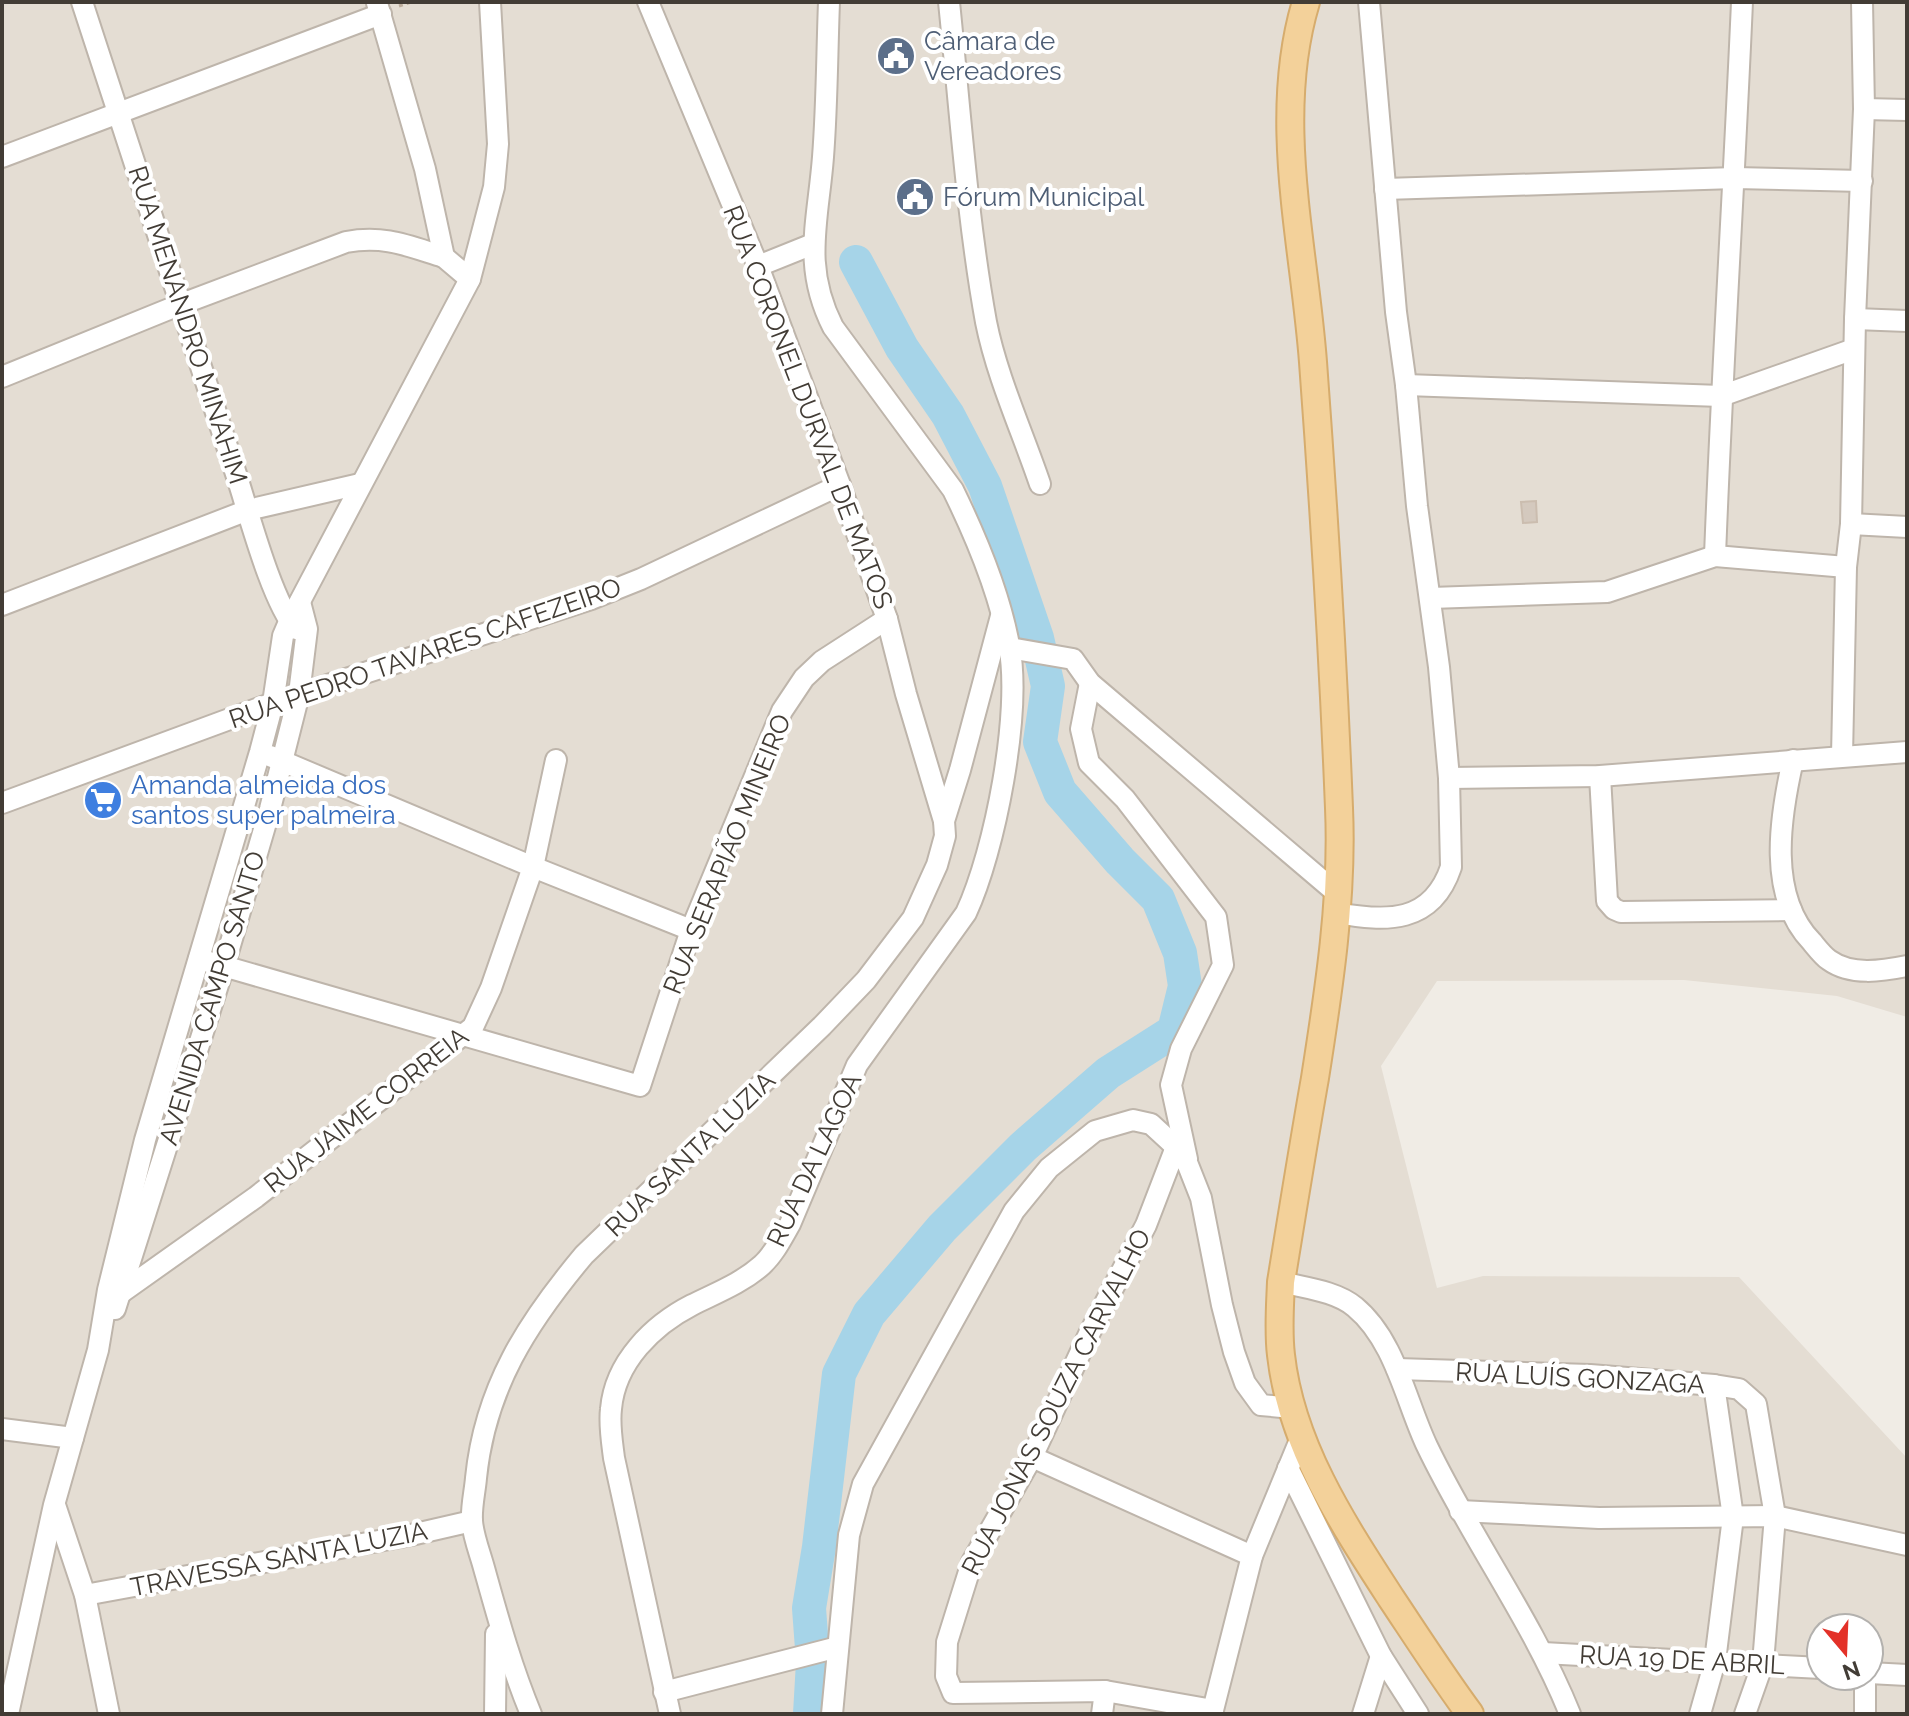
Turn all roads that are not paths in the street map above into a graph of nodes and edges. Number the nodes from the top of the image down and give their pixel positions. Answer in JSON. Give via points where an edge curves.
{"nodes":[{"id":1,"x":82,"y":2,"type":"edge"},
{"id":2,"x":490,"y":2,"type":"edge"},
{"id":3,"x":648,"y":2,"type":"edge"},
{"id":4,"x":829,"y":2,"type":"edge"},
{"id":5,"x":949,"y":2,"type":"edge"},
{"id":6,"x":1306,"y":2,"type":"edge"},
{"id":7,"x":1369,"y":2,"type":"edge"},
{"id":8,"x":1742,"y":2,"type":"edge"},
{"id":9,"x":1862,"y":2,"type":"edge"},
{"id":10,"x":379,"y":8,"type":"edge"},
{"id":11,"x":1864,"y":109,"type":"junction"},
{"id":12,"x":1907,"y":110,"type":"edge"},
{"id":13,"x":119,"y":112,"type":"junction"},
{"id":14,"x":2,"y":157,"type":"edge"},
{"id":15,"x":1735,"y":178,"type":"junction"},
{"id":16,"x":1862,"y":181,"type":"junction"},
{"id":17,"x":1385,"y":189,"type":"junction"},
{"id":18,"x":813,"y":244,"type":"junction"},
{"id":19,"x":444,"y":257,"type":"junction"},
{"id":20,"x":758,"y":266,"type":"junction"},
{"id":21,"x":470,"y":279,"type":"junction"},
{"id":22,"x":179,"y":305,"type":"junction"},
{"id":23,"x":1855,"y":319,"type":"junction"},
{"id":24,"x":1907,"y":321,"type":"edge"},
{"id":25,"x":1854,"y":349,"type":"junction"},
{"id":26,"x":2,"y":377,"type":"edge"},
{"id":27,"x":1406,"y":385,"type":"junction"},
{"id":28,"x":1721,"y":396,"type":"junction"},
{"id":29,"x":360,"y":484,"type":"junction"},
{"id":30,"x":1040,"y":484,"type":"dead end"},
{"id":31,"x":840,"y":485,"type":"junction"},
{"id":32,"x":248,"y":510,"type":"junction"},
{"id":33,"x":1851,"y":524,"type":"junction"},
{"id":34,"x":1907,"y":527,"type":"edge"},
{"id":35,"x":1715,"y":556,"type":"junction"},
{"id":36,"x":1846,"y":567,"type":"junction"},
{"id":37,"x":1431,"y":598,"type":"junction"},
{"id":38,"x":300,"y":602,"type":"junction"},
{"id":39,"x":2,"y":605,"type":"edge"},
{"id":40,"x":1002,"y":613,"type":"junction"},
{"id":41,"x":887,"y":619,"type":"junction"},
{"id":42,"x":289,"y":622,"type":"junction"},
{"id":43,"x":307,"y":641,"type":"junction"},
{"id":44,"x":1010,"y":648,"type":"junction"},
{"id":45,"x":1090,"y":683,"type":"junction"},
{"id":46,"x":299,"y":694,"type":"junction"},
{"id":47,"x":273,"y":703,"type":"junction"},
{"id":48,"x":260,"y":752,"type":"junction"},
{"id":49,"x":1907,"y":752,"type":"edge"},
{"id":50,"x":1842,"y":756,"type":"junction"},
{"id":51,"x":556,"y":760,"type":"dead end"},
{"id":52,"x":1793,"y":760,"type":"junction"},
{"id":53,"x":282,"y":761,"type":"junction"},
{"id":54,"x":1600,"y":776,"type":"junction"},
{"id":55,"x":1449,"y":778,"type":"junction"},
{"id":56,"x":2,"y":803,"type":"edge"},
{"id":57,"x":944,"y":821,"type":"junction"},
{"id":58,"x":533,"y":867,"type":"junction"},
{"id":59,"x":1337,"y":904,"type":"junction"},
{"id":60,"x":1791,"y":910,"type":"junction"},
{"id":61,"x":691,"y":930,"type":"junction"},
{"id":62,"x":199,"y":959,"type":"junction"},
{"id":63,"x":224,"y":966,"type":"junction"},
{"id":64,"x":1907,"y":966,"type":"edge"},
{"id":65,"x":465,"y":1035,"type":"junction"},
{"id":66,"x":1176,"y":1147,"type":"junction"},
{"id":67,"x":1188,"y":1165,"type":"junction"},
{"id":68,"x":1281,"y":1282,"type":"junction"},
{"id":69,"x":115,"y":1291,"type":"junction"},
{"id":70,"x":1397,"y":1369,"type":"junction"},
{"id":71,"x":1714,"y":1385,"type":"junction"},
{"id":72,"x":1292,"y":1408,"type":"junction"},
{"id":73,"x":2,"y":1429,"type":"edge"},
{"id":74,"x":1302,"y":1435,"type":"junction"},
{"id":75,"x":73,"y":1438,"type":"junction"},
{"id":76,"x":1032,"y":1457,"type":"junction"},
{"id":77,"x":1288,"y":1468,"type":"junction"},
{"id":78,"x":54,"y":1505,"type":"junction"},
{"id":79,"x":1460,"y":1511,"type":"junction"},
{"id":80,"x":1775,"y":1516,"type":"junction"},
{"id":81,"x":1733,"y":1517,"type":"junction"},
{"id":82,"x":472,"y":1521,"type":"junction"},
{"id":83,"x":1907,"y":1545,"type":"edge"},
{"id":84,"x":1252,"y":1556,"type":"junction"},
{"id":85,"x":85,"y":1595,"type":"junction"},
{"id":86,"x":497,"y":1614,"type":"junction"},
{"id":87,"x":838,"y":1647,"type":"junction"},
{"id":88,"x":1543,"y":1653,"type":"junction"},
{"id":89,"x":1381,"y":1656,"type":"junction"},
{"id":90,"x":1715,"y":1661,"type":"junction"},
{"id":91,"x":1763,"y":1663,"type":"junction"},
{"id":92,"x":1805,"y":1667,"type":"edge"},
{"id":93,"x":1885,"y":1674,"type":"edge"},
{"id":94,"x":1907,"y":1675,"type":"edge"},
{"id":95,"x":1105,"y":1691,"type":"junction"},
{"id":96,"x":664,"y":1692,"type":"junction"},
{"id":97,"x":1866,"y":1692,"type":"edge"},
{"id":98,"x":1213,"y":1712,"type":"edge"},
{"id":99,"x":8,"y":1714,"type":"edge"},
{"id":100,"x":109,"y":1714,"type":"edge"},
{"id":101,"x":495,"y":1714,"type":"edge"},
{"id":102,"x":531,"y":1714,"type":"edge"},
{"id":103,"x":670,"y":1714,"type":"edge"},
{"id":104,"x":832,"y":1714,"type":"edge"},
{"id":105,"x":1102,"y":1714,"type":"edge"},
{"id":106,"x":1363,"y":1714,"type":"edge"},
{"id":107,"x":1418,"y":1714,"type":"edge"},
{"id":108,"x":1470,"y":1714,"type":"edge"},
{"id":109,"x":1570,"y":1714,"type":"edge"},
{"id":110,"x":1700,"y":1714,"type":"edge"},
{"id":111,"x":1745,"y":1714,"type":"edge"},
{"id":112,"x":1865,"y":1714,"type":"edge"}],
"edges":[{"from":1,"to":13,"type":"street","name":"RUA MENANDRO MINAHIM"},
{"from":2,"to":21,"type":"street","via":[[498,144],[494,187]]},
{"from":3,"to":20,"type":"street","name":"RUA CORONEL DURVAL DE MATOS"},
{"from":4,"to":18,"type":"street","name":"RUA DA LAGOA","via":[[823,156]]},
{"from":5,"to":30,"type":"street","via":[[987,324]]},
{"from":6,"to":59,"type":"main road","via":[[1296,33],[1289,129],[1313,359],[1339,813]]},
{"from":7,"to":17,"type":"street"},
{"from":8,"to":15,"type":"street"},
{"from":9,"to":11,"type":"street"},
{"from":10,"to":13,"type":"street"},
{"from":10,"to":19,"type":"street"},
{"from":11,"to":12,"type":"street"},
{"from":11,"to":16,"type":"street"},
{"from":13,"to":14,"type":"street"},
{"from":13,"to":22,"type":"street","name":"RUA MENANDRO MINAHIM"},
{"from":15,"to":16,"type":"street"},
{"from":15,"to":17,"type":"street"},
{"from":15,"to":28,"type":"street"},
{"from":16,"to":23,"type":"street"},
{"from":17,"to":27,"type":"street"},
{"from":18,"to":20,"type":"street"},
{"from":18,"to":40,"type":"street","name":"RUA DA LAGOA","via":[[814,272],[833,327],[953,490]]},
{"from":19,"to":21,"type":"street"},
{"from":19,"to":22,"type":"street","via":[[371,238],[346,242]]},
{"from":20,"to":31,"type":"street","name":"RUA CORONEL DURVAL DE MATOS"},
{"from":21,"to":29,"type":"street"},
{"from":22,"to":26,"type":"street"},
{"from":22,"to":32,"type":"street","name":"RUA MENANDRO MINAHIM"},
{"from":23,"to":24,"type":"street"},
{"from":23,"to":25,"type":"street"},
{"from":25,"to":28,"type":"street"},
{"from":25,"to":33,"type":"street"},
{"from":27,"to":28,"type":"street"},
{"from":27,"to":37,"type":"street"},
{"from":28,"to":35,"type":"street"},
{"from":29,"to":32,"type":"street"},
{"from":29,"to":38,"type":"street"},
{"from":31,"to":41,"type":"street","name":"RUA CORONEL DURVAL DE MATOS"},
{"from":31,"to":46,"type":"street","name":"RUA PEDRO TAVARES CAFEZEIRO","via":[[591,599]]},
{"from":32,"to":39,"type":"street"},
{"from":32,"to":42,"type":"street","name":"RUA MENANDRO MINAHIM"},
{"from":33,"to":34,"type":"street"},
{"from":33,"to":36,"type":"street"},
{"from":35,"to":36,"type":"street"},
{"from":35,"to":37,"type":"street","via":[[1607,592]]},
{"from":36,"to":50,"type":"street"},
{"from":37,"to":55,"type":"street"},
{"from":38,"to":42,"type":"street","name":"AVENIDA CAMPO SANTO"},
{"from":38,"to":43,"type":"street","name":"AVENIDA CAMPO SANTO"},
{"from":40,"to":44,"type":"street","name":"RUA DA LAGOA"},
{"from":40,"to":57,"type":"street","name":"RUA SANTA LUZIA"},
{"from":41,"to":57,"type":"street","name":"RUA CORONEL DURVAL DE MATOS"},
{"from":41,"to":61,"type":"street","name":"RUA SERAPIÃO MINEIRO","via":[[822,661],[782,711]]},
{"from":42,"to":43,"type":"street","name":"RUA MENANDRO MINAHIM"},
{"from":42,"to":47,"type":"street","name":"AVENIDA CAMPO SANTO"},
{"from":43,"to":46,"type":"street","name":"AVENIDA CAMPO SANTO"},
{"from":44,"to":45,"type":"street","via":[[1073,659]]},
{"from":44,"to":96,"type":"street","name":"RUA DA LAGOA","via":[[1013,681],[1007,746],[991,847],[966,913],[857,1065],[790,1224],[765,1263],[663,1322],[646,1336],[620,1376],[611,1405],[614,1458]]},
{"from":45,"to":59,"type":"street"},
{"from":45,"to":67,"type":"street","via":[[1081,729],[1089,763],[1125,799],[1216,917],[1223,965],[1181,1049],[1171,1085]]},
{"from":46,"to":47,"type":"street","name":"RUA PEDRO TAVARES CAFEZEIRO"},
{"from":46,"to":53,"type":"street","name":"AVENIDA CAMPO SANTO"},
{"from":47,"to":48,"type":"street","name":"AVENIDA CAMPO SANTO"},
{"from":47,"to":56,"type":"street","name":"RUA PEDRO TAVARES CAFEZEIRO"},
{"from":48,"to":53,"type":"street"},
{"from":48,"to":62,"type":"street","name":"AVENIDA CAMPO SANTO"},
{"from":49,"to":50,"type":"street"},
{"from":50,"to":52,"type":"street"},
{"from":51,"to":58,"type":"street","name":"RUA JAIME CORREIA"},
{"from":52,"to":54,"type":"street"},
{"from":52,"to":60,"type":"street","via":[[1781,832]]},
{"from":53,"to":58,"type":"street"},
{"from":53,"to":63,"type":"street","name":"AVENIDA CAMPO SANTO"},
{"from":54,"to":55,"type":"street"},
{"from":54,"to":60,"type":"street","via":[[1607,901],[1614,909]]},
{"from":55,"to":59,"type":"street","via":[[1451,867],[1438,892],[1413,913],[1395,919],[1372,920]]},
{"from":57,"to":82,"type":"street","name":"RUA SANTA LUZIA","via":[[937,865],[913,918],[866,980],[584,1255],[520,1341],[497,1385],[483,1431]]},
{"from":58,"to":61,"type":"street"},
{"from":58,"to":65,"type":"street","name":"RUA JAIME CORREIA","via":[[481,1014]]},
{"from":59,"to":68,"type":"main road","via":[[1328,994]]},
{"from":60,"to":64,"type":"street","via":[[1803,934],[1829,960],[1852,970]]},
{"from":61,"to":65,"type":"street","name":"RUA SERAPIÃO MINEIRO","via":[[640,1086]]},
{"from":62,"to":63,"type":"street"},
{"from":62,"to":69,"type":"street","name":"AVENIDA CAMPO SANTO","via":[[145,1140]]},
{"from":63,"to":65,"type":"street"},
{"from":63,"to":69,"type":"street","name":"AVENIDA CAMPO SANTO"},
{"from":65,"to":69,"type":"street","name":"RUA JAIME CORREIA","via":[[256,1197]]},
{"from":66,"to":67,"type":"street"},
{"from":66,"to":76,"type":"street","name":"RUA JONAS SOUZA CARVALHO","via":[[1146,1225]]},
{"from":66,"to":87,"type":"street","via":[[1151,1124],[1133,1120],[1095,1131],[1049,1168],[1014,1211],[863,1484],[849,1535]]},
{"from":67,"to":72,"type":"street","via":[[1201,1198],[1222,1305],[1245,1383],[1261,1405]]},
{"from":68,"to":70,"type":"street","via":[[1336,1296],[1355,1307]]},
{"from":68,"to":72,"type":"main road","via":[[1281,1358]]},
{"from":69,"to":75,"type":"street","name":"AVENIDA CAMPO SANTO"},
{"from":70,"to":71,"type":"street","name":"RUA LUÍS GONZAGA"},
{"from":70,"to":79,"type":"street","via":[[1426,1445]]},
{"from":71,"to":80,"type":"street","name":"RUA LUÍS GONZAGA","via":[[1739,1389],[1756,1404]]},
{"from":71,"to":81,"type":"street"},
{"from":72,"to":74,"type":"main road"},
{"from":73,"to":75,"type":"street"},
{"from":74,"to":77,"type":"street"},
{"from":74,"to":108,"type":"main road","via":[[1352,1537]]},
{"from":75,"to":78,"type":"street","name":"AVENIDA CAMPO SANTO"},
{"from":76,"to":84,"type":"street"},
{"from":76,"to":95,"type":"street","name":"RUA JONAS SOUZA CARVALHO","via":[[972,1562],[947,1642],[946,1676],[953,1693]]},
{"from":77,"to":84,"type":"street"},
{"from":77,"to":89,"type":"street"},
{"from":78,"to":85,"type":"street"},
{"from":78,"to":99,"type":"street","name":"AVENIDA CAMPO SANTO"},
{"from":79,"to":81,"type":"street"},
{"from":79,"to":88,"type":"street"},
{"from":80,"to":81,"type":"street"},
{"from":80,"to":83,"type":"street"},
{"from":80,"to":91,"type":"street"},
{"from":81,"to":90,"type":"street"},
{"from":82,"to":85,"type":"street","name":"TRAVESSA SANTA LUZIA"},
{"from":82,"to":86,"type":"street","name":"RUA SANTA LUZIA"},
{"from":84,"to":98,"type":"street"},
{"from":85,"to":100,"type":"street"},
{"from":86,"to":101,"type":"street"},
{"from":86,"to":102,"type":"street","name":"RUA SANTA LUZIA"},
{"from":87,"to":96,"type":"street"},
{"from":87,"to":104,"type":"street"},
{"from":88,"to":90,"type":"street","name":"RUA 19 DE ABRIL"},
{"from":88,"to":109,"type":"street"},
{"from":89,"to":106,"type":"street"},
{"from":89,"to":107,"type":"street"},
{"from":90,"to":91,"type":"street","name":"RUA 19 DE ABRIL"},
{"from":90,"to":110,"type":"street"},
{"from":91,"to":92,"type":"street","name":"RUA 19 DE ABRIL"},
{"from":91,"to":111,"type":"street"},
{"from":93,"to":94,"type":"street"},
{"from":95,"to":98,"type":"street"},
{"from":95,"to":105,"type":"street"},
{"from":96,"to":103,"type":"street","name":"RUA DA LAGOA"},
{"from":97,"to":112,"type":"street"}]}
